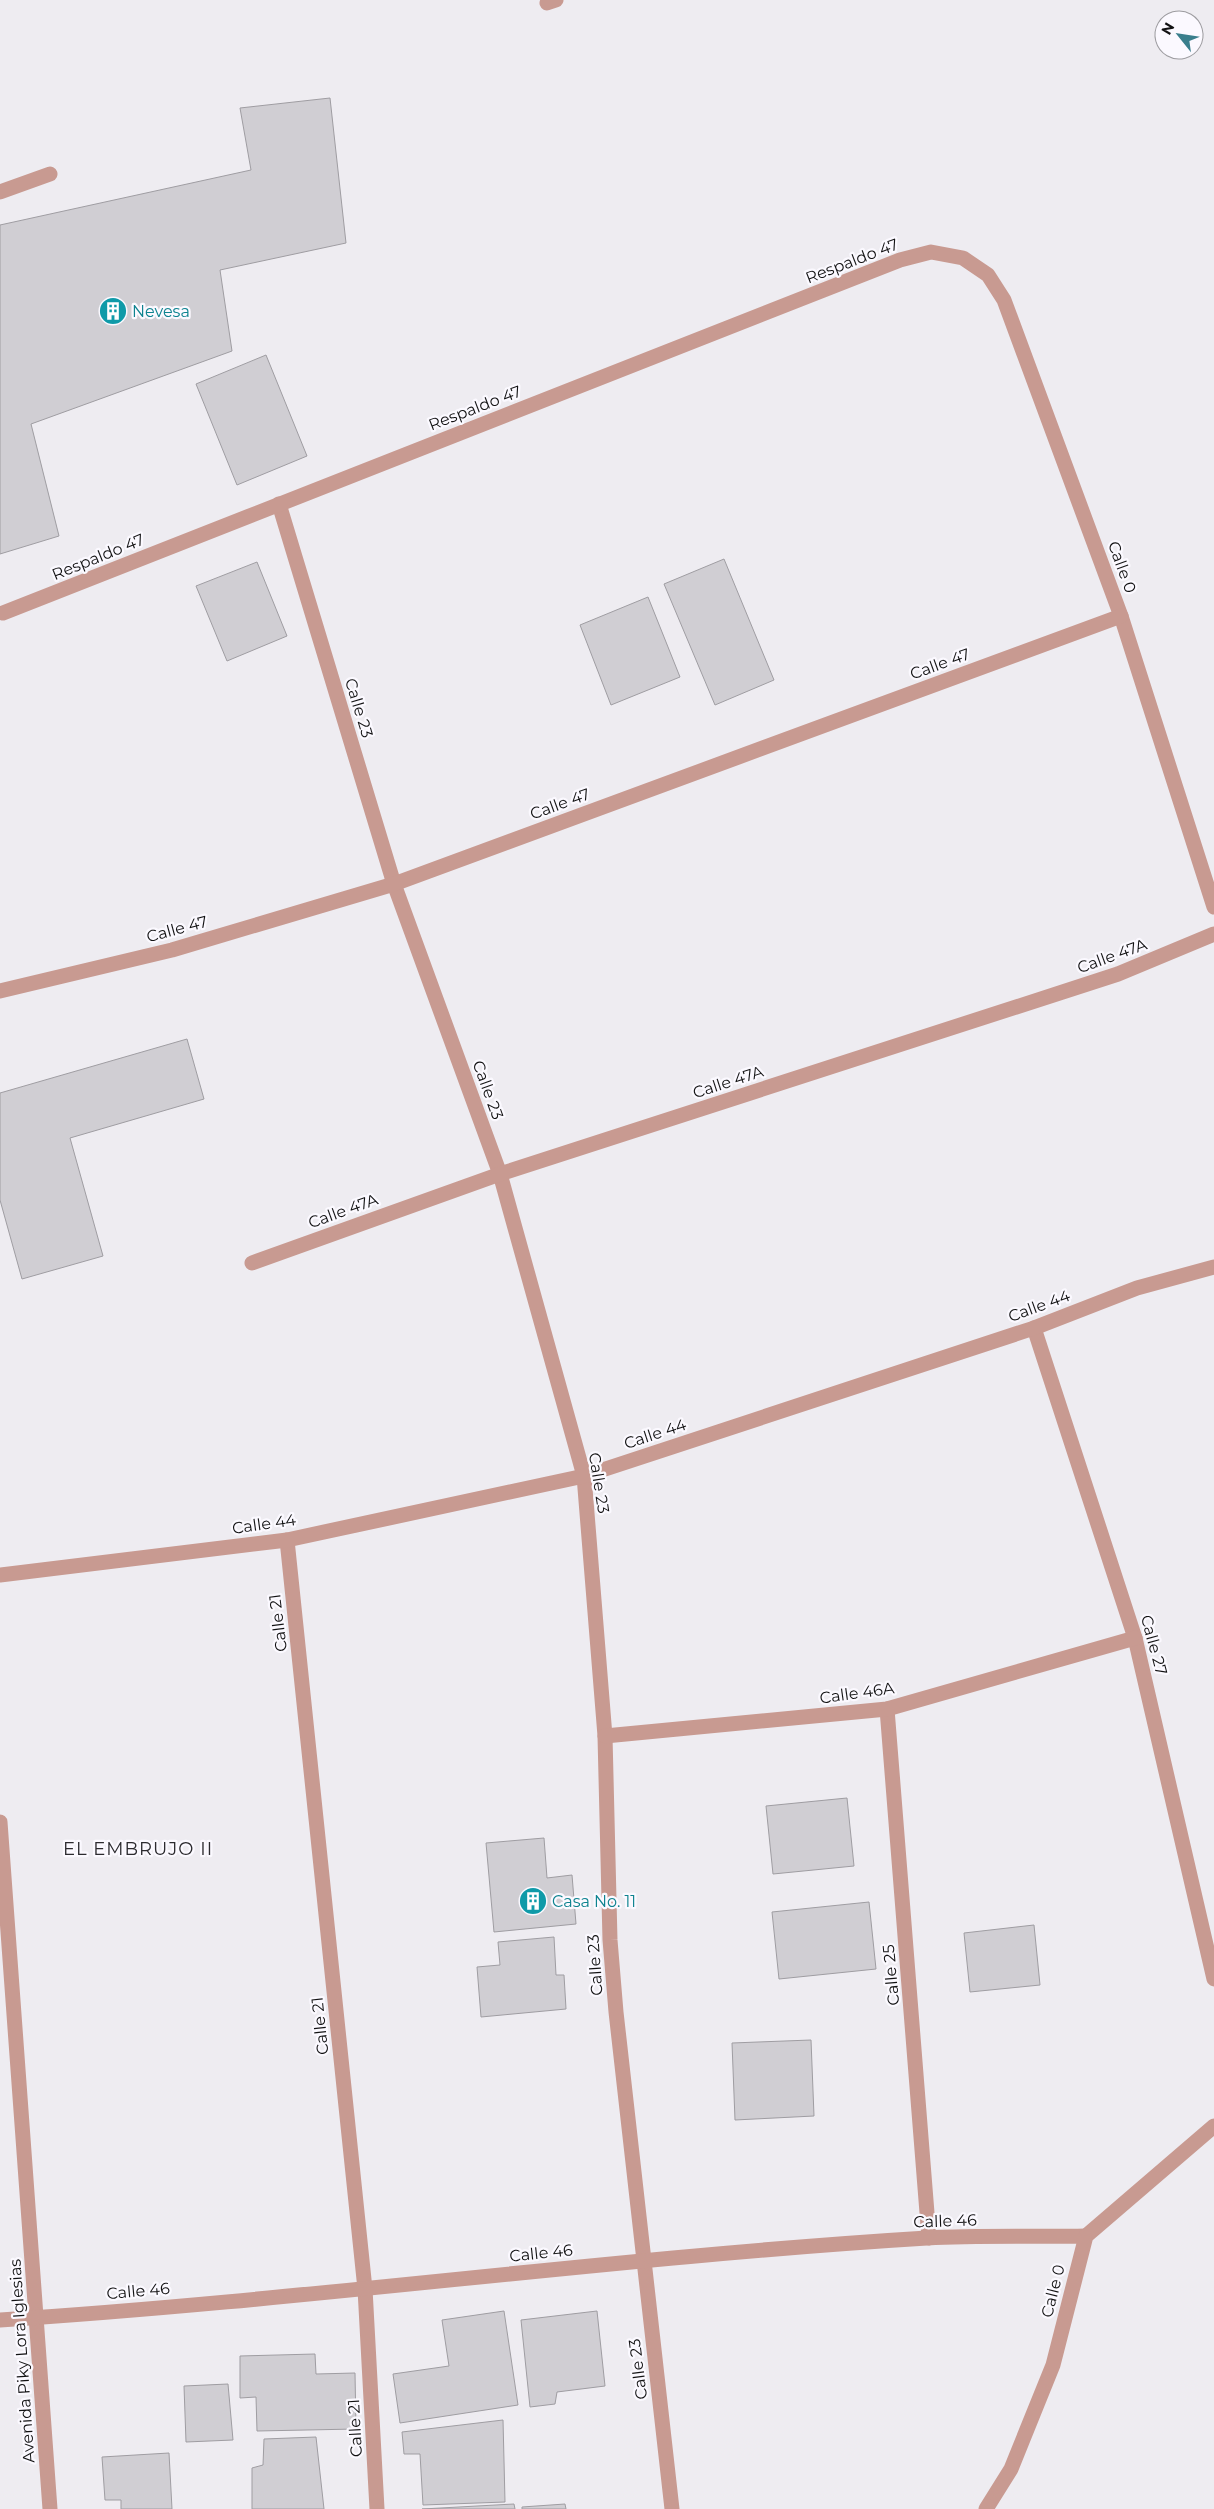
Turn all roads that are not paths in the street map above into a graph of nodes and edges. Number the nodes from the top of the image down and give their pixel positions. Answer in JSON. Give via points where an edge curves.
{"nodes":[{"id":1,"x":50,"y":174,"type":"dead end"},
{"id":2,"x":0,"y":192,"type":"edge"},
{"id":3,"x":962,"y":258,"type":"joint"},
{"id":4,"x":279,"y":504,"type":"junction"},
{"id":5,"x":3,"y":613,"type":"dead end"},
{"id":6,"x":1121,"y":616,"type":"junction"},
{"id":7,"x":394,"y":884,"type":"junction"},
{"id":8,"x":1214,"y":907,"type":"edge"},
{"id":9,"x":1214,"y":934,"type":"edge"},
{"id":10,"x":0,"y":991,"type":"edge"},
{"id":11,"x":500,"y":1174,"type":"junction"},
{"id":12,"x":252,"y":1263,"type":"dead end"},
{"id":13,"x":1214,"y":1267,"type":"edge"},
{"id":14,"x":1034,"y":1328,"type":"junction"},
{"id":15,"x":584,"y":1476,"type":"junction"},
{"id":16,"x":286,"y":1540,"type":"junction"},
{"id":17,"x":0,"y":1575,"type":"edge"},
{"id":18,"x":1135,"y":1638,"type":"junction"},
{"id":19,"x":887,"y":1709,"type":"junction"},
{"id":20,"x":604,"y":1736,"type":"junction"},
{"id":21,"x":0,"y":1822,"type":"edge"},
{"id":22,"x":1214,"y":1979,"type":"edge"},
{"id":23,"x":1214,"y":2126,"type":"edge"},
{"id":24,"x":1086,"y":2236,"type":"junction"},
{"id":25,"x":929,"y":2238,"type":"junction"},
{"id":26,"x":643,"y":2260,"type":"junction"},
{"id":27,"x":365,"y":2289,"type":"junction"},
{"id":28,"x":37,"y":2317,"type":"junction"},
{"id":29,"x":0,"y":2320,"type":"edge"},
{"id":30,"x":50,"y":2509,"type":"edge"},
{"id":31,"x":377,"y":2509,"type":"edge"},
{"id":32,"x":672,"y":2509,"type":"edge"},
{"id":33,"x":986,"y":2509,"type":"edge"}],
"edges":[{"from":1,"to":2,"type":"street"},
{"from":3,"to":4,"type":"street","name":"Respaldo 47","via":[[931,252],[900,260]]},
{"from":3,"to":6,"type":"street","name":"Calle 0","via":[[988,275],[1004,300]]},
{"from":4,"to":5,"type":"street","name":"Respaldo 47"},
{"from":4,"to":7,"type":"street","name":"Calle 23"},
{"from":6,"to":7,"type":"street","name":"Calle 47"},
{"from":6,"to":8,"type":"street","name":"Calle 0"},
{"from":7,"to":10,"type":"street","name":"Calle 47","via":[[172,950]]},
{"from":7,"to":11,"type":"street","name":"Calle 23"},
{"from":9,"to":11,"type":"street","name":"Calle 47A","via":[[1118,974]]},
{"from":11,"to":12,"type":"street","name":"Calle 47A"},
{"from":11,"to":15,"type":"street","name":"Calle 23"},
{"from":13,"to":14,"type":"street","name":"Calle 44","via":[[1137,1288]]},
{"from":14,"to":15,"type":"street","name":"Calle 44"},
{"from":14,"to":18,"type":"street","name":"Calle 27"},
{"from":15,"to":16,"type":"street","name":"Calle 44"},
{"from":15,"to":20,"type":"street","name":"Calle 23"},
{"from":16,"to":17,"type":"street","name":"Calle 44"},
{"from":16,"to":27,"type":"street","name":"Calle 21"},
{"from":18,"to":19,"type":"street","name":"Calle 46A"},
{"from":18,"to":22,"type":"street","name":"Calle 27"},
{"from":19,"to":20,"type":"street","name":"Calle 46A"},
{"from":19,"to":25,"type":"street","name":"Calle 25"},
{"from":20,"to":26,"type":"street","name":"Calle 23","via":[[611,1949]]},
{"from":21,"to":28,"type":"street","name":"Avenida Piky Lora Iglesias"},
{"from":23,"to":24,"type":"street"},
{"from":24,"to":25,"type":"street","name":"Calle 46"},
{"from":24,"to":33,"type":"street","name":"Calle 0","via":[[1053,2365],[1010,2469]]},
{"from":25,"to":26,"type":"street","name":"Calle 46"},
{"from":26,"to":27,"type":"street","name":"Calle 46"},
{"from":26,"to":32,"type":"street","name":"Calle 23"},
{"from":27,"to":28,"type":"street","name":"Calle 46"},
{"from":27,"to":31,"type":"street","name":"Calle 21"},
{"from":28,"to":29,"type":"street","name":"Calle 46"},
{"from":28,"to":30,"type":"street","name":"Avenida Piky Lora Iglesias"}]}
